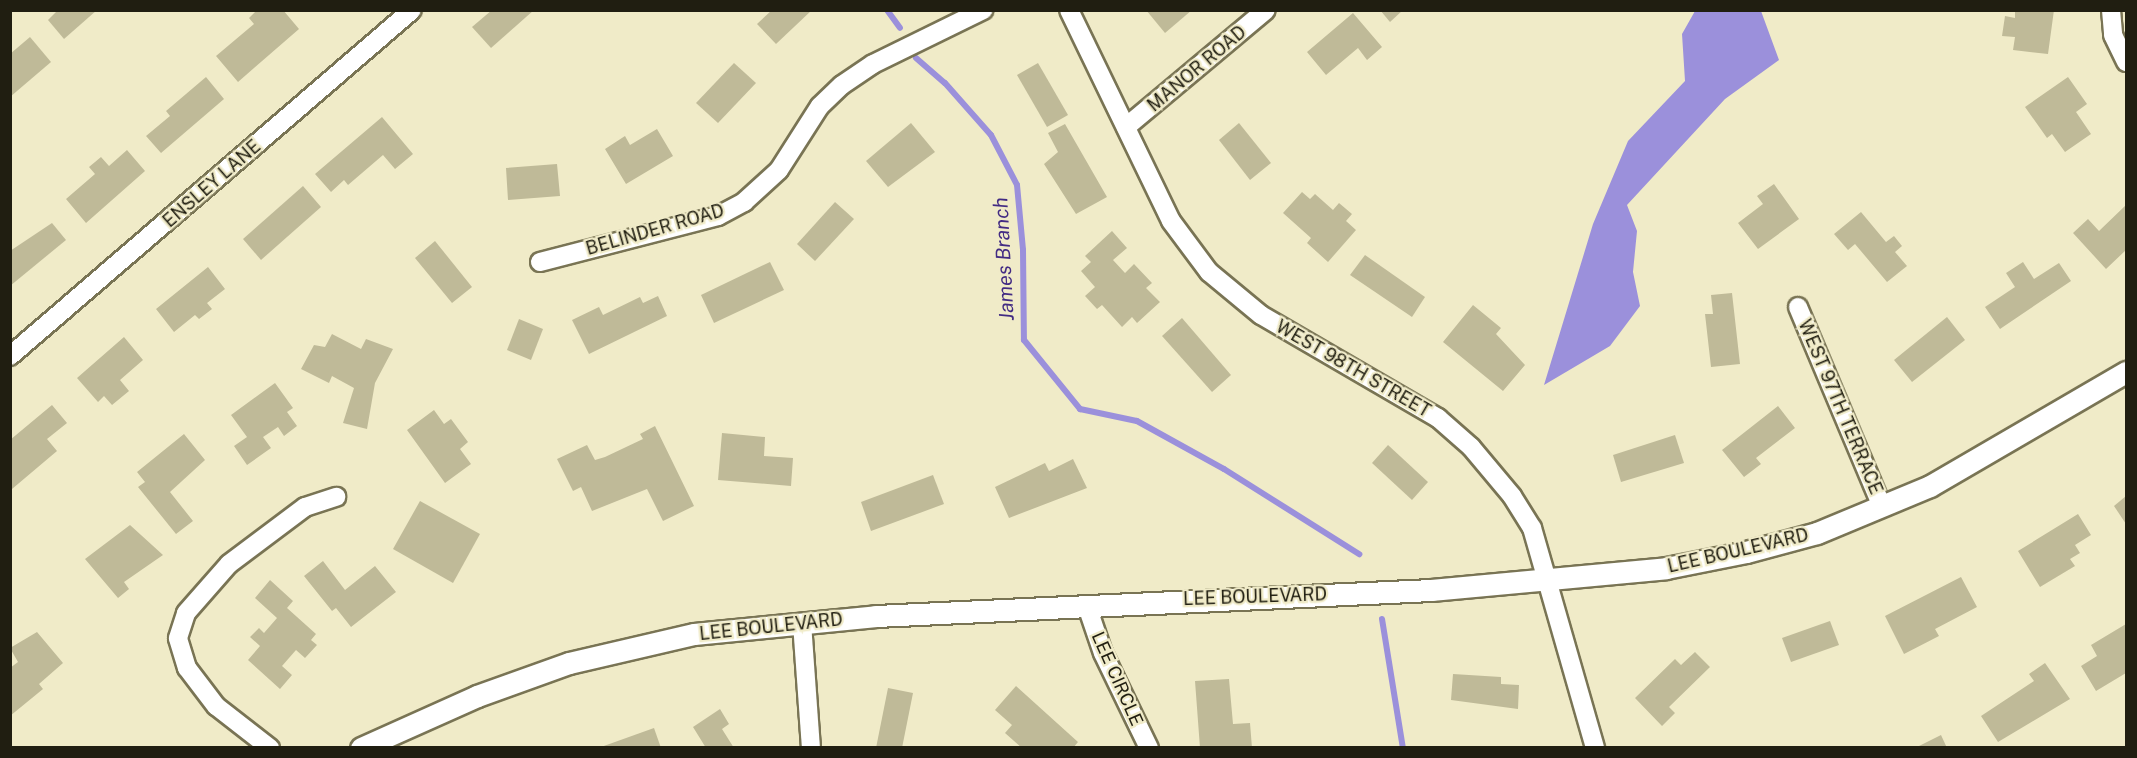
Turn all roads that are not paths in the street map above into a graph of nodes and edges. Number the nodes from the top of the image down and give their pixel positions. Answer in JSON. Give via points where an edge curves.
{"nodes":[{"id":1,"x":412,"y":10,"type":"edge"},
{"id":2,"x":983,"y":10,"type":"edge"},
{"id":3,"x":1069,"y":10,"type":"edge"},
{"id":4,"x":1266,"y":10,"type":"edge"},
{"id":5,"x":2111,"y":10,"type":"edge"},
{"id":6,"x":2127,"y":62,"type":"edge"},
{"id":7,"x":1126,"y":127,"type":"junction"},
{"id":8,"x":540,"y":262,"type":"dead end"},
{"id":9,"x":1798,"y":306,"type":"dead end"},
{"id":10,"x":10,"y":356,"type":"edge"},
{"id":11,"x":2127,"y":372,"type":"edge"},
{"id":12,"x":336,"y":497,"type":"dead end"},
{"id":13,"x":1882,"y":507,"type":"junction"},
{"id":14,"x":1549,"y":581,"type":"junction"},
{"id":15,"x":1088,"y":609,"type":"junction"},
{"id":16,"x":802,"y":622,"type":"junction"},
{"id":17,"x":270,"y":747,"type":"edge"},
{"id":18,"x":361,"y":747,"type":"edge"},
{"id":19,"x":811,"y":747,"type":"edge"},
{"id":20,"x":1149,"y":747,"type":"edge"},
{"id":21,"x":1595,"y":747,"type":"edge"}],
"edges":[{"from":1,"to":10,"type":"street","name":"ENSLEY LANE"},
{"from":2,"to":8,"type":"street","name":"BELINDER ROAD","via":[[873,63],[842,85],[820,106],[778,170],[744,202],[718,216]]},
{"from":3,"to":7,"type":"street","name":"WEST 98TH STREET"},
{"from":4,"to":7,"type":"street","name":"MANOR ROAD"},
{"from":5,"to":6,"type":"street","via":[[2113,35]]},
{"from":7,"to":14,"type":"street","name":"WEST 98TH STREET","via":[[1171,221],[1209,272],[1261,315],[1387,384],[1471,447],[1532,528]]},
{"from":9,"to":13,"type":"street","name":"WEST 97TH TERRACE"},
{"from":11,"to":13,"type":"street","name":"LEE BOULEVARD","via":[[1971,465]]},
{"from":12,"to":17,"type":"street","via":[[305,507],[229,564],[186,613],[178,638],[187,668],[216,706]]},
{"from":13,"to":14,"type":"street","name":"LEE BOULEVARD","via":[[1817,533],[1746,552],[1666,568]]},
{"from":14,"to":15,"type":"street","name":"LEE BOULEVARD","via":[[1153,600]]},
{"from":14,"to":21,"type":"street","name":"WEST 98TH STREET"},
{"from":15,"to":16,"type":"street","name":"LEE BOULEVARD","via":[[1036,606]]},
{"from":15,"to":20,"type":"street","name":"LEE CIRCLE","via":[[1103,653]]},
{"from":16,"to":18,"type":"street","name":"LEE BOULEVARD","via":[[694,634],[569,663],[477,696]]},
{"from":16,"to":19,"type":"street"}]}
